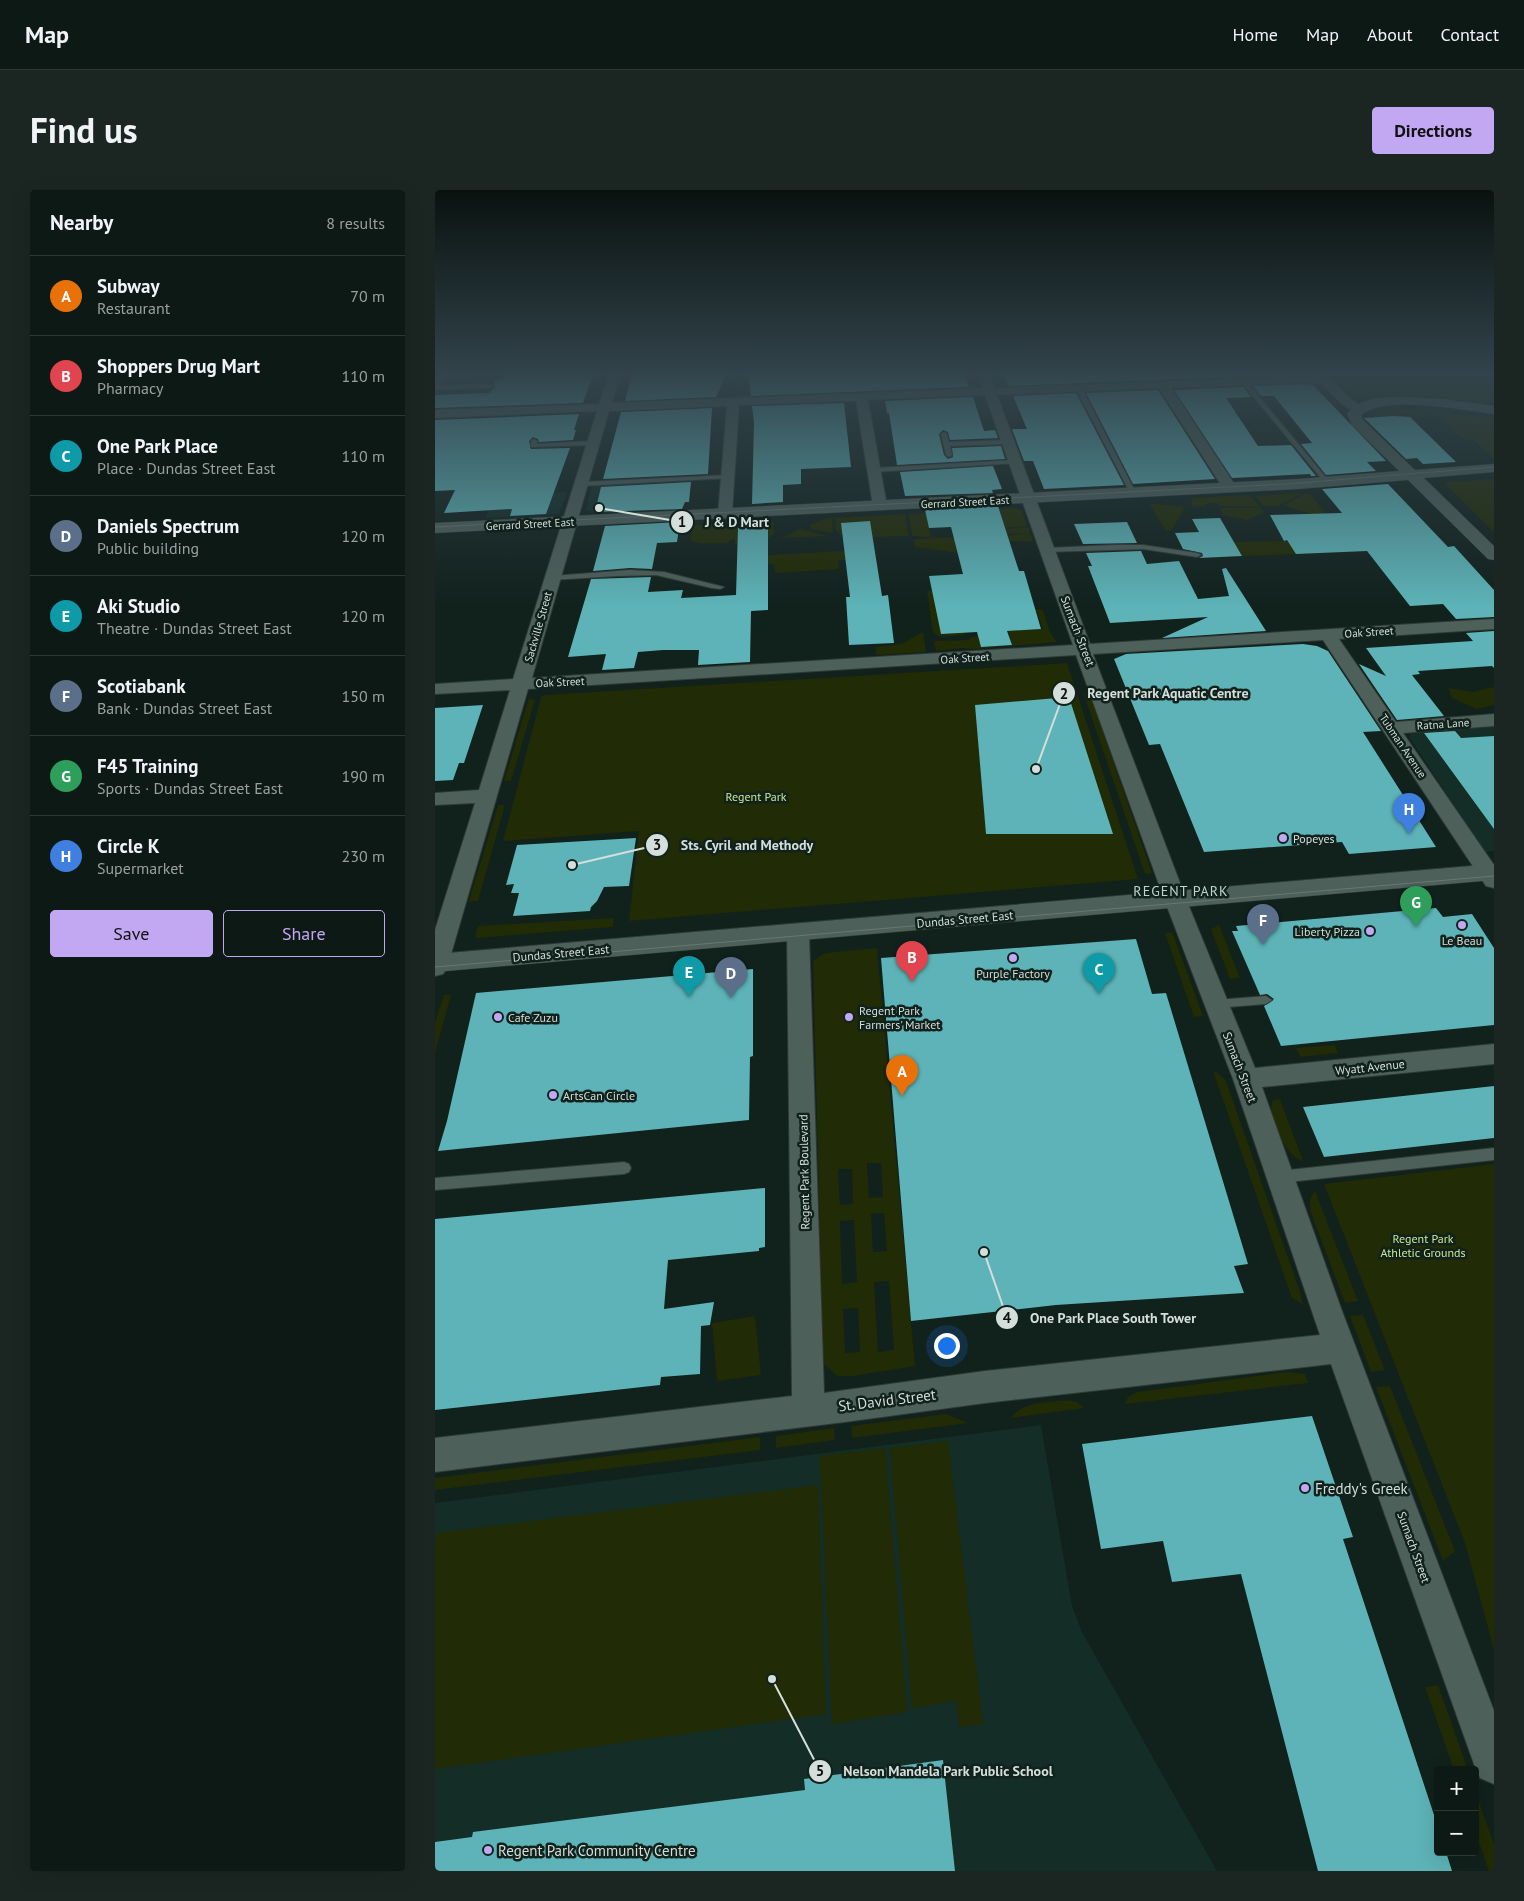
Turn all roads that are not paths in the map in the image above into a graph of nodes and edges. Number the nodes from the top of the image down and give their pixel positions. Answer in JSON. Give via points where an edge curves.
{"nodes":[{"id":1,"x":591,"y":450,"type":"edge"},
{"id":2,"x":730,"y":450,"type":"edge"},
{"id":3,"x":871,"y":450,"type":"edge"},
{"id":4,"x":948,"y":450,"type":"edge"},
{"id":5,"x":1012,"y":450,"type":"edge"},
{"id":6,"x":1111,"y":450,"type":"edge"},
{"id":7,"x":1206,"y":450,"type":"edge"},
{"id":8,"x":1301,"y":450,"type":"edge"},
{"id":9,"x":1387,"y":450,"type":"edge"},
{"id":10,"x":949,"y":455,"type":"dead end"},
{"id":11,"x":1016,"y":462,"type":"junction"},
{"id":12,"x":1494,"y":468,"type":"edge"},
{"id":13,"x":874,"y":470,"type":"junction"},
{"id":14,"x":1412,"y":475,"type":"junction"},
{"id":15,"x":729,"y":477,"type":"junction"},
{"id":16,"x":1327,"y":482,"type":"junction"},
{"id":17,"x":582,"y":484,"type":"junction"},
{"id":18,"x":1230,"y":488,"type":"junction"},
{"id":19,"x":1133,"y":493,"type":"junction"},
{"id":20,"x":1029,"y":498,"type":"junction"},
{"id":21,"x":880,"y":506,"type":"junction"},
{"id":22,"x":725,"y":514,"type":"junction"},
{"id":23,"x":569,"y":522,"type":"junction"},
{"id":24,"x":435,"y":528,"type":"edge"},
{"id":25,"x":1047,"y":550,"type":"junction"},
{"id":26,"x":1197,"y":555,"type":"dead end"},
{"id":27,"x":1494,"y":555,"type":"edge"},
{"id":28,"x":551,"y":580,"type":"junction"},
{"id":29,"x":720,"y":587,"type":"dead end"},
{"id":30,"x":1494,"y":624,"type":"edge"},
{"id":31,"x":1328,"y":635,"type":"junction"},
{"id":32,"x":1085,"y":650,"type":"junction"},
{"id":33,"x":522,"y":684,"type":"junction"},
{"id":34,"x":435,"y":689,"type":"edge"},
{"id":35,"x":1492,"y":721,"type":"edge"},
{"id":36,"x":1391,"y":728,"type":"junction"},
{"id":37,"x":486,"y":796,"type":"junction"},
{"id":38,"x":435,"y":799,"type":"edge"},
{"id":39,"x":1492,"y":875,"type":"edge"},
{"id":40,"x":1176,"y":901,"type":"junction"},
{"id":41,"x":798,"y":933,"type":"junction"},
{"id":42,"x":436,"y":965,"type":"edge"},
{"id":43,"x":1265,"y":1000,"type":"dead end"},
{"id":44,"x":1216,"y":1004,"type":"junction"},
{"id":45,"x":1494,"y":1054,"type":"edge"},
{"id":46,"x":1246,"y":1079,"type":"junction"},
{"id":47,"x":1494,"y":1154,"type":"edge"},
{"id":48,"x":624,"y":1168,"type":"dead end"},
{"id":49,"x":1279,"y":1177,"type":"junction"},
{"id":50,"x":435,"y":1184,"type":"edge"},
{"id":51,"x":1340,"y":1348,"type":"junction"},
{"id":52,"x":808,"y":1410,"type":"junction"},
{"id":53,"x":435,"y":1455,"type":"edge"},
{"id":54,"x":1494,"y":1764,"type":"edge"}],
"edges":[{"from":1,"to":17,"type":"street","name":"Sackville Street"},
{"from":2,"to":15,"type":"street"},
{"from":3,"to":13,"type":"street"},
{"from":4,"to":10,"type":"lane"},
{"from":5,"to":11,"type":"street","name":"Sumach Street"},
{"from":6,"to":19,"type":"lane"},
{"from":7,"to":18,"type":"street"},
{"from":8,"to":16,"type":"lane"},
{"from":9,"to":14,"type":"main road"},
{"from":11,"to":13,"type":"lane"},
{"from":11,"to":20,"type":"street","name":"Sumach Street"},
{"from":12,"to":14,"type":"main road","name":"Gerrard Street East"},
{"from":13,"to":21,"type":"street"},
{"from":14,"to":16,"type":"main road","name":"Gerrard Street East"},
{"from":14,"to":27,"type":"main road"},
{"from":15,"to":17,"type":"lane"},
{"from":15,"to":22,"type":"street"},
{"from":16,"to":18,"type":"main road","name":"Gerrard Street East"},
{"from":17,"to":23,"type":"street","name":"Sackville Street"},
{"from":18,"to":19,"type":"main road","name":"Gerrard Street East"},
{"from":19,"to":20,"type":"main road","name":"Gerrard Street East"},
{"from":20,"to":21,"type":"main road","name":"Gerrard Street East"},
{"from":20,"to":25,"type":"street","name":"Sumach Street"},
{"from":21,"to":22,"type":"main road","name":"Gerrard Street East"},
{"from":22,"to":23,"type":"main road","name":"Gerrard Street East"},
{"from":23,"to":24,"type":"main road","name":"Gerrard Street East"},
{"from":23,"to":28,"type":"street","name":"Sackville Street"},
{"from":25,"to":26,"type":"lane","via":[[1135,547]]},
{"from":25,"to":32,"type":"street","name":"Sumach Street"},
{"from":28,"to":29,"type":"lane","via":[[655,573]]},
{"from":28,"to":33,"type":"street","name":"Sackville Street"},
{"from":30,"to":31,"type":"street","name":"Oak Street"},
{"from":31,"to":32,"type":"street","name":"Oak Street"},
{"from":31,"to":36,"type":"street","name":"Tubman Avenue"},
{"from":32,"to":33,"type":"street","name":"Oak Street"},
{"from":32,"to":40,"type":"street","name":"Sumach Street"},
{"from":33,"to":34,"type":"street","name":"Oak Street"},
{"from":33,"to":37,"type":"street","name":"Sackville Street"},
{"from":35,"to":36,"type":"street","name":"Ratna Lane"},
{"from":36,"to":39,"type":"street","name":"Tubman Avenue"},
{"from":37,"to":38,"type":"street"},
{"from":37,"to":42,"type":"street","name":"Sackville Street"},
{"from":39,"to":40,"type":"main road","name":"Dundas Street East"},
{"from":40,"to":41,"type":"main road","name":"Dundas Street East"},
{"from":40,"to":44,"type":"street","name":"Sumach Street"},
{"from":41,"to":42,"type":"main road","name":"Dundas Street East"},
{"from":41,"to":52,"type":"street","name":"Regent Park Boulevard"},
{"from":43,"to":44,"type":"lane"},
{"from":44,"to":46,"type":"street","name":"Sumach Street"},
{"from":45,"to":46,"type":"street","name":"Wyatt Avenue"},
{"from":46,"to":49,"type":"street","name":"Sumach Street"},
{"from":47,"to":49,"type":"lane"},
{"from":48,"to":50,"type":"lane"},
{"from":49,"to":51,"type":"street","name":"Sumach Street"},
{"from":51,"to":52,"type":"street","name":"St. David Street"},
{"from":51,"to":54,"type":"street","name":"Sumach Street"},
{"from":52,"to":53,"type":"street","name":"St. David Street"}]}
